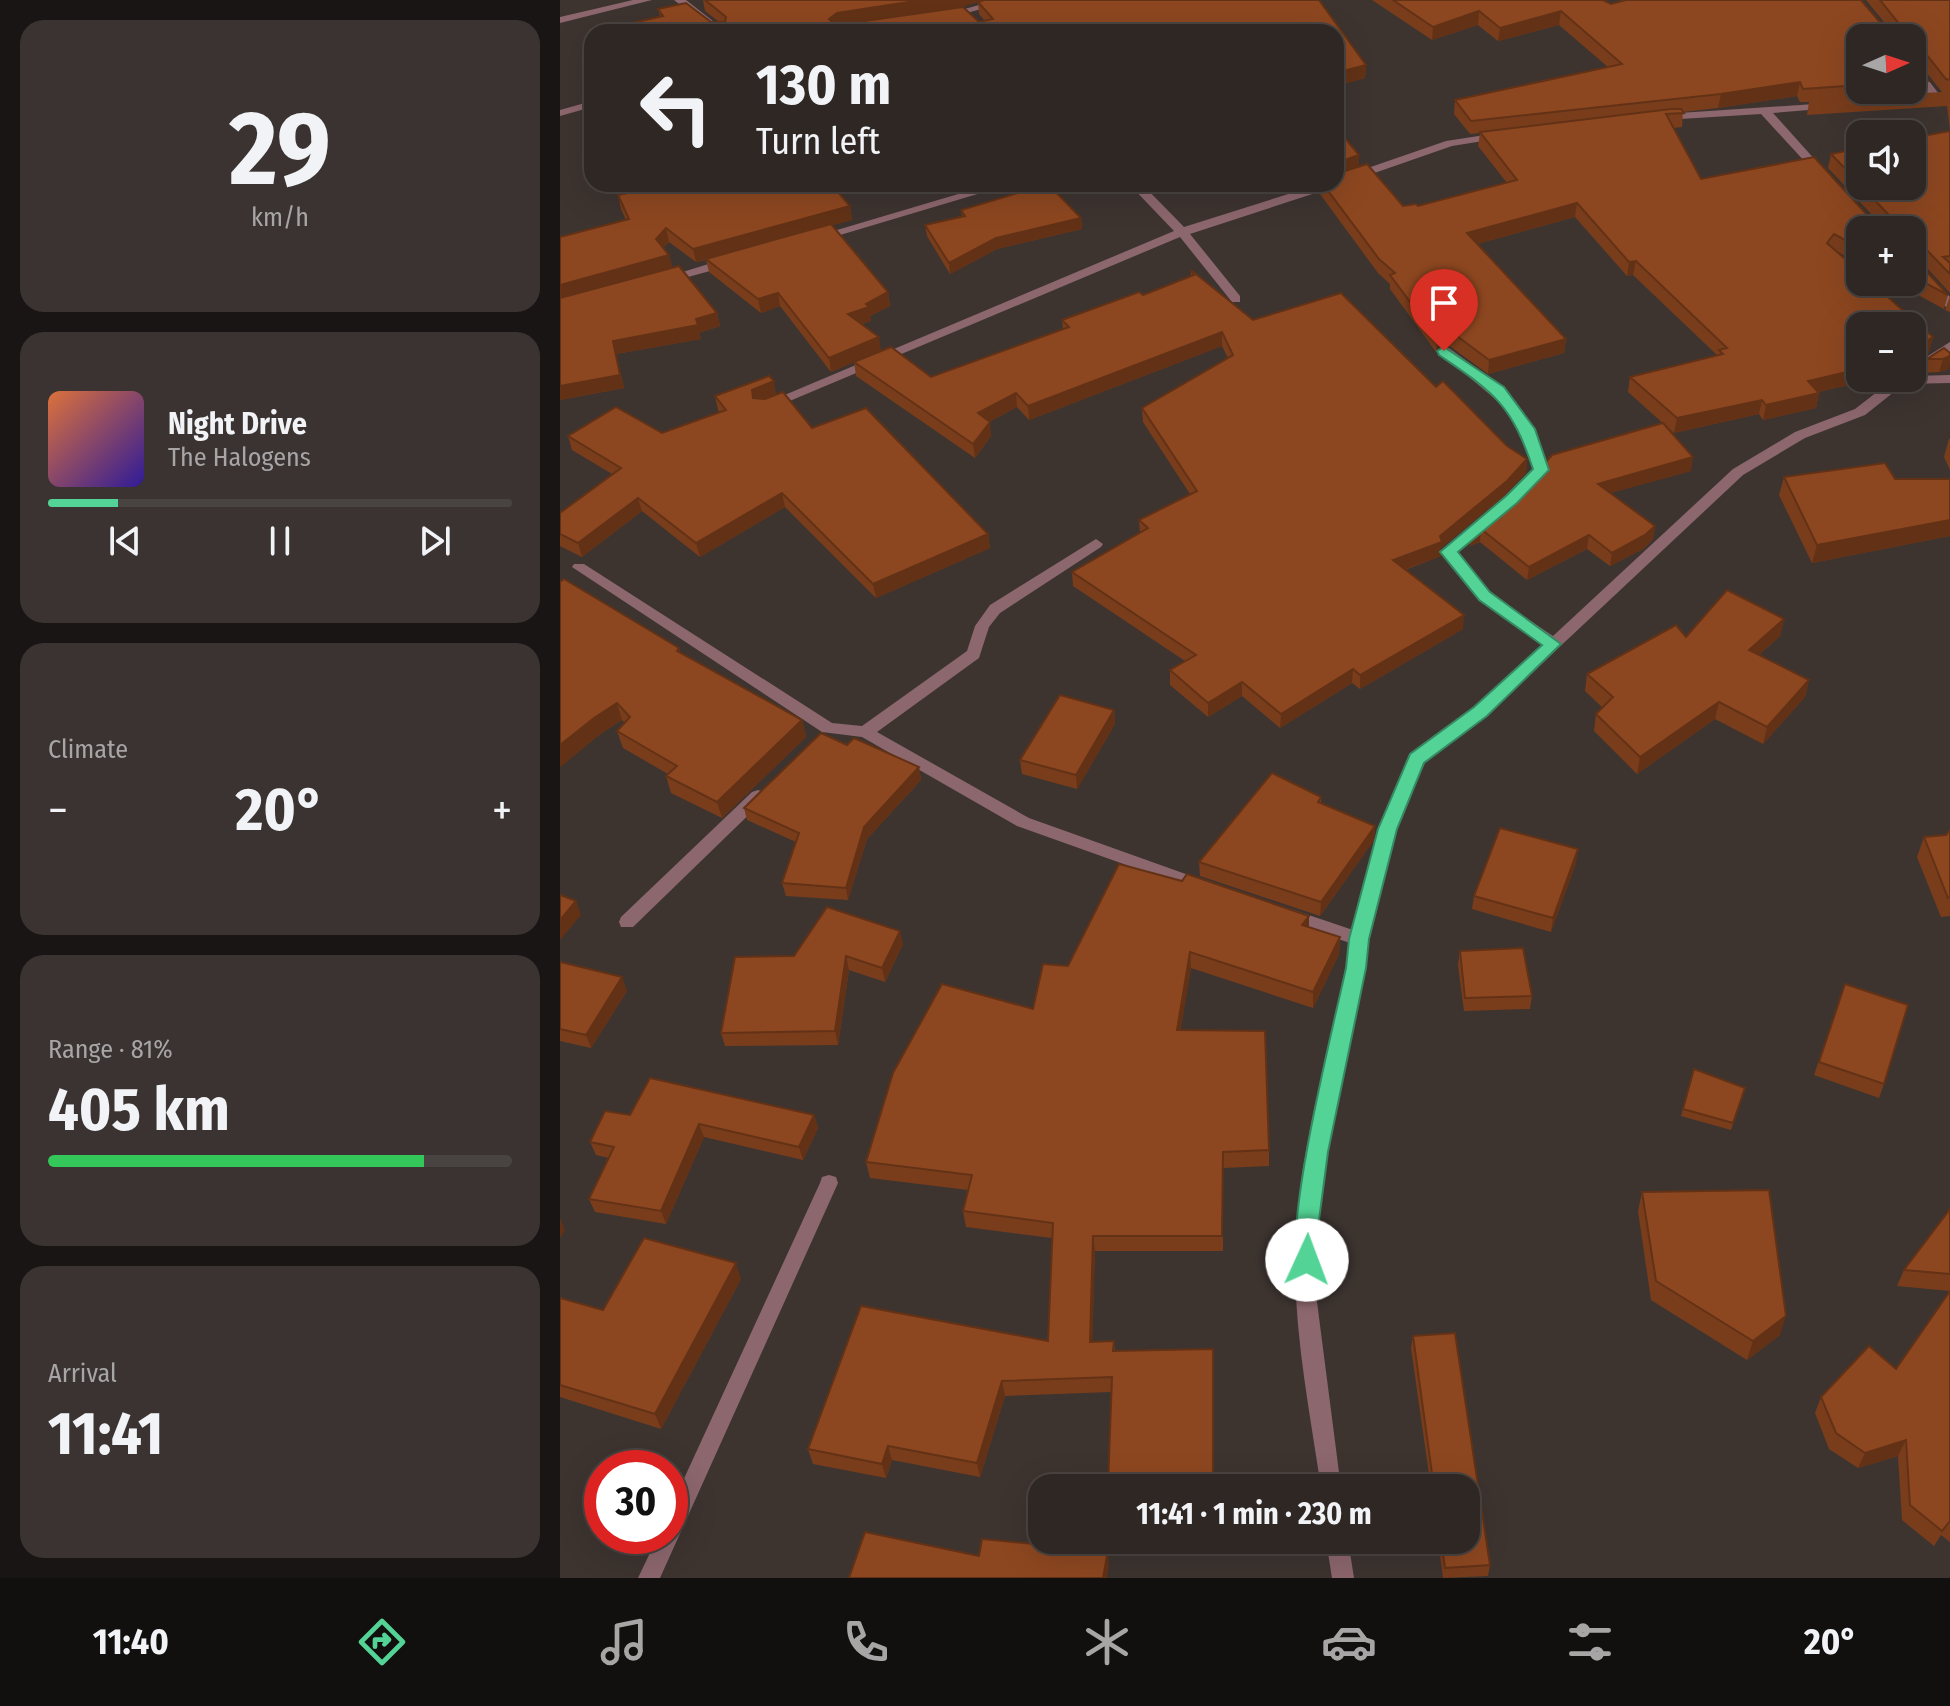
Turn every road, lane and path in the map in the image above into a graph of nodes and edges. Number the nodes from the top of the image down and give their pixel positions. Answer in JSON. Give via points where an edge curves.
{"nodes":[{"id":1,"x":647,"y":0,"type":"edge"},
{"id":2,"x":679,"y":0,"type":"edge"},
{"id":3,"x":1010,"y":0,"type":"edge"},
{"id":4,"x":967,"y":12,"type":"junction"},
{"id":5,"x":939,"y":17,"type":"edge"},
{"id":6,"x":560,"y":20,"type":"edge"},
{"id":7,"x":977,"y":22,"type":"edge"},
{"id":8,"x":711,"y":24,"type":"edge"},
{"id":9,"x":1926,"y":81,"type":"edge"},
{"id":10,"x":1944,"y":100,"type":"edge"},
{"id":11,"x":1843,"y":105,"type":"edge"},
{"id":12,"x":584,"y":106,"type":"edge"},
{"id":13,"x":1764,"y":110,"type":"junction"},
{"id":14,"x":560,"y":113,"type":"edge"},
{"id":15,"x":1653,"y":118,"type":"edge"},
{"id":16,"x":1514,"y":134,"type":"edge"},
{"id":17,"x":1344,"y":180,"type":"edge"},
{"id":18,"x":1834,"y":188,"type":"edge"},
{"id":19,"x":977,"y":192,"type":"edge"},
{"id":20,"x":1143,"y":192,"type":"edge"},
{"id":21,"x":1306,"y":192,"type":"edge"},
{"id":22,"x":1182,"y":232,"type":"junction"},
{"id":23,"x":801,"y":242,"type":"edge"},
{"id":24,"x":743,"y":258,"type":"edge"},
{"id":25,"x":1926,"y":278,"type":"edge"},
{"id":26,"x":655,"y":282,"type":"edge"},
{"id":27,"x":1236,"y":299,"type":"dead end"},
{"id":28,"x":1950,"y":304,"type":"edge"},
{"id":29,"x":1950,"y":346,"type":"edge"},
{"id":30,"x":1444,"y":351,"type":"edge"},
{"id":31,"x":1926,"y":363,"type":"edge"},
{"id":32,"x":1926,"y":378,"type":"edge"},
{"id":33,"x":1950,"y":379,"type":"edge"},
{"id":34,"x":1886,"y":392,"type":"edge"},
{"id":35,"x":763,"y":407,"type":"edge"},
{"id":36,"x":1096,"y":544,"type":"dead end"},
{"id":37,"x":579,"y":567,"type":"dead end"},
{"id":38,"x":1553,"y":644,"type":"junction"},
{"id":39,"x":865,"y":732,"type":"junction"},
{"id":40,"x":772,"y":782,"type":"edge"},
{"id":41,"x":1224,"y":893,"type":"edge"},
{"id":42,"x":1269,"y":909,"type":"edge"},
{"id":43,"x":627,"y":922,"type":"dead end"},
{"id":44,"x":1359,"y":939,"type":"junction"},
{"id":45,"x":829,"y":1183,"type":"dead end"},
{"id":46,"x":1329,"y":1474,"type":"edge"},
{"id":47,"x":688,"y":1492,"type":"edge"},
{"id":48,"x":660,"y":1554,"type":"edge"},
{"id":49,"x":1339,"y":1554,"type":"edge"},
{"id":50,"x":649,"y":1578,"type":"edge"},
{"id":51,"x":1343,"y":1578,"type":"edge"}],
"edges":[{"from":1,"to":6,"type":"street"},
{"from":2,"to":8,"type":"street"},
{"from":3,"to":4,"type":"street"},
{"from":4,"to":5,"type":"street"},
{"from":4,"to":7,"type":"street"},
{"from":9,"to":10,"type":"street"},
{"from":11,"to":13,"type":"street"},
{"from":12,"to":14,"type":"street"},
{"from":13,"to":15,"type":"street"},
{"from":13,"to":18,"type":"street"},
{"from":16,"to":17,"type":"street","via":[[1450,143]]},
{"from":19,"to":23,"type":"street"},
{"from":20,"to":22,"type":"street"},
{"from":21,"to":22,"type":"street"},
{"from":22,"to":27,"type":"street"},
{"from":22,"to":35,"type":"street"},
{"from":24,"to":26,"type":"street"},
{"from":25,"to":28,"type":"street"},
{"from":29,"to":31,"type":"street"},
{"from":30,"to":38,"type":"street","via":[[1499,390],[1527,429],[1541,470],[1448,552],[1484,596]]},
{"from":32,"to":33,"type":"street"},
{"from":34,"to":38,"type":"street","via":[[1860,412],[1800,435],[1738,472]]},
{"from":36,"to":39,"type":"street","via":[[995,609],[982,626],[974,654]]},
{"from":37,"to":39,"type":"street","via":[[822,733]]},
{"from":38,"to":44,"type":"street","via":[[1481,712],[1417,759],[1388,829]]},
{"from":39,"to":41,"type":"street","via":[[1023,822]]},
{"from":40,"to":43,"type":"street"},
{"from":42,"to":44,"type":"street"},
{"from":44,"to":46,"type":"street","via":[[1306,1235],[1309,1312]]},
{"from":45,"to":47,"type":"street"},
{"from":48,"to":50,"type":"street"},
{"from":49,"to":51,"type":"street"}]}
